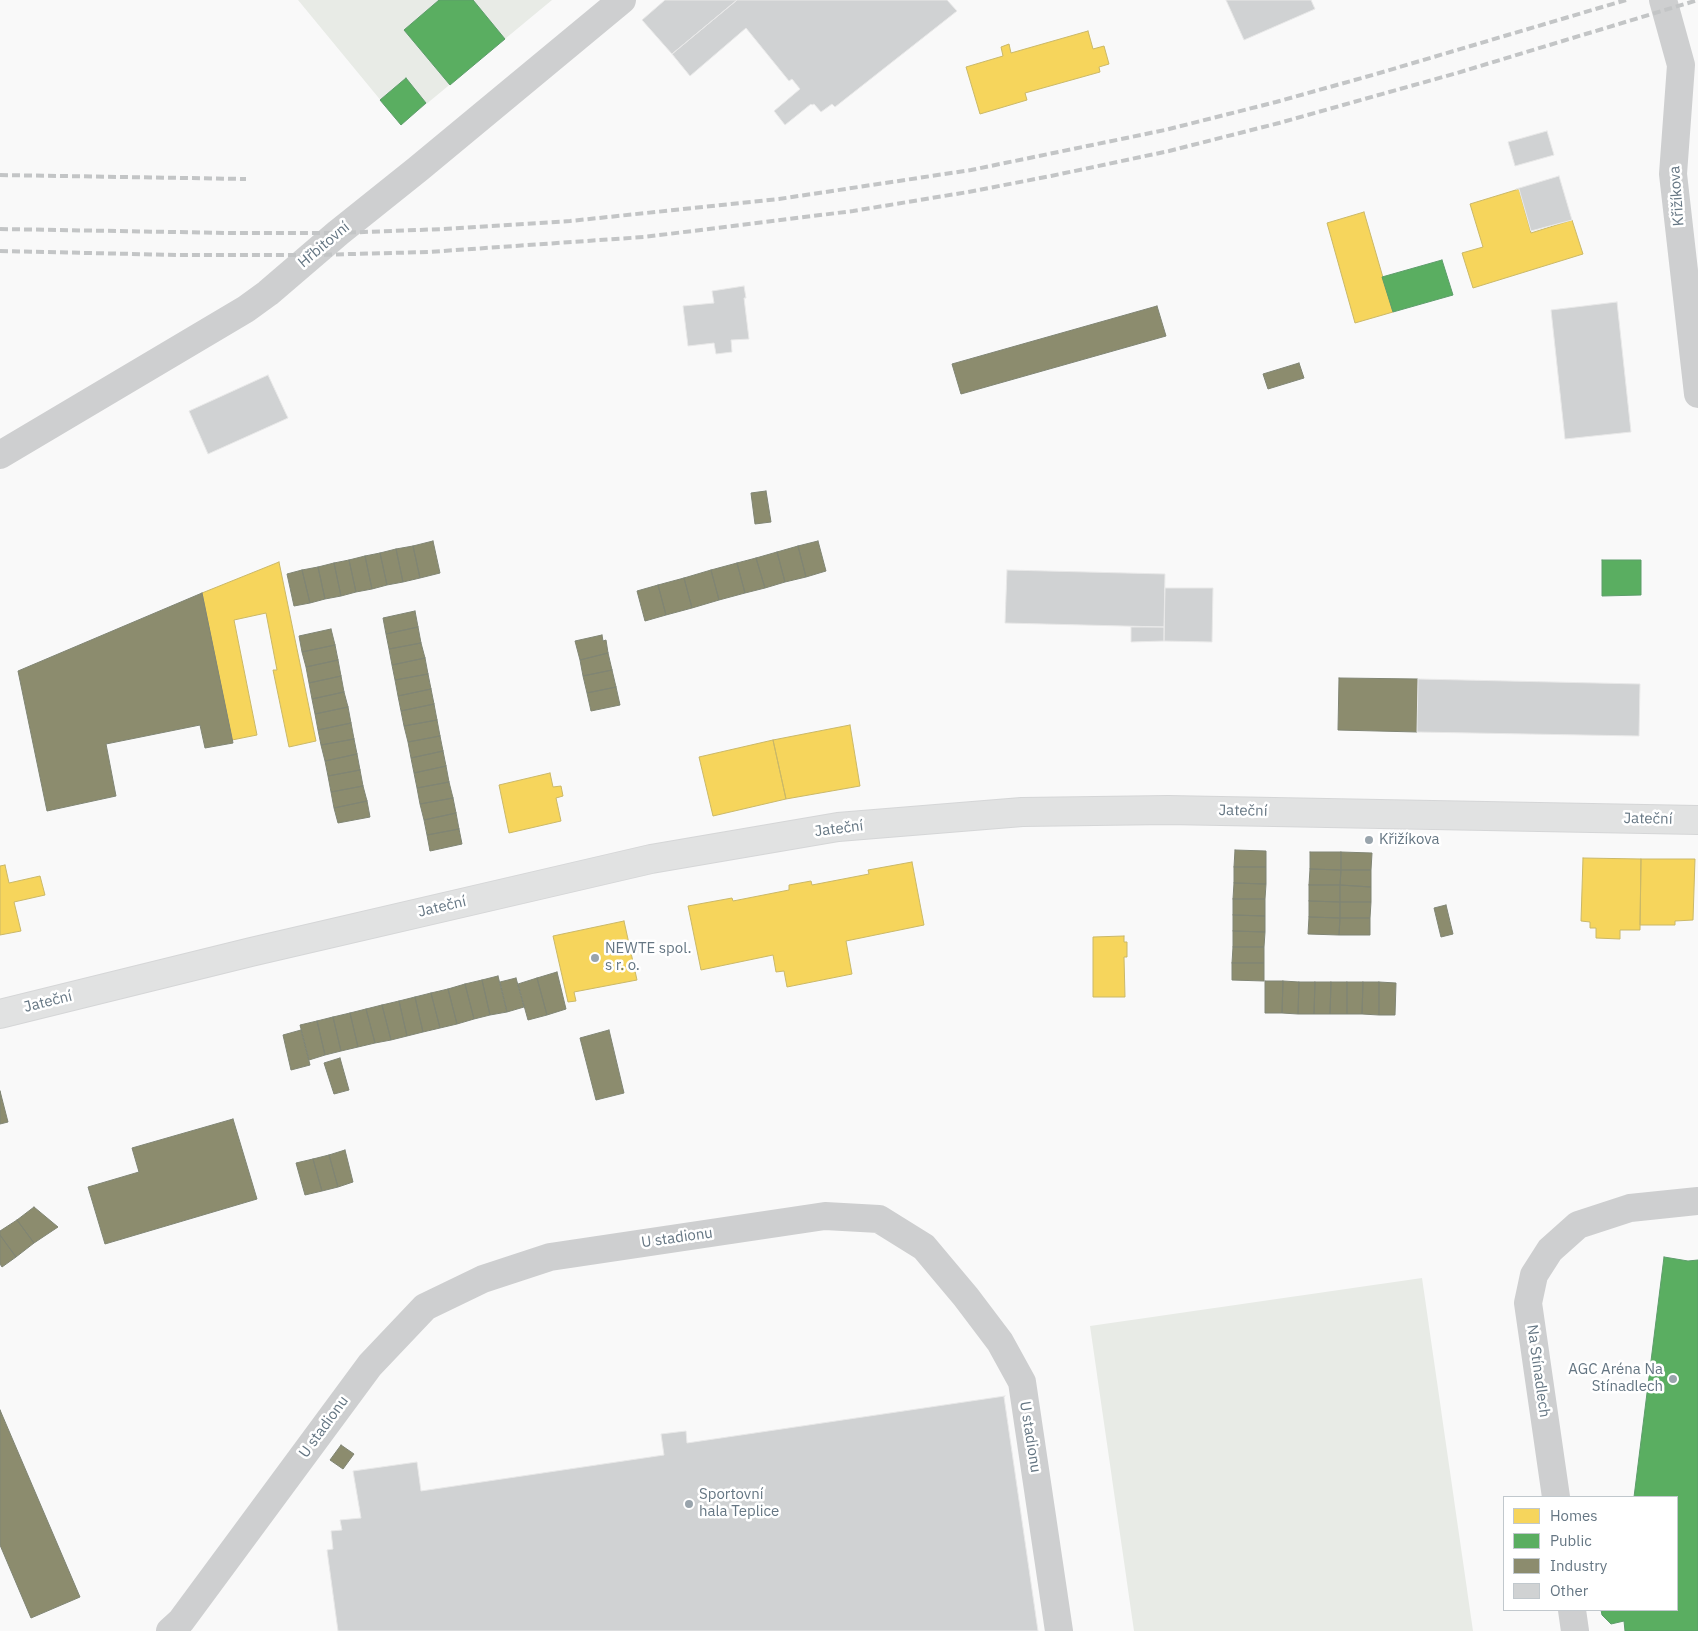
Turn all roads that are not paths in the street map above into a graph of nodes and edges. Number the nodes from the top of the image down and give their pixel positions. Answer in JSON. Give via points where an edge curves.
{"nodes":[{"id":1,"x":622,"y":0,"type":"edge"},
{"id":2,"x":1663,"y":0,"type":"edge"},
{"id":3,"x":1698,"y":394,"type":"edge"},
{"id":4,"x":0,"y":455,"type":"edge"},
{"id":5,"x":1698,"y":820,"type":"edge"},
{"id":6,"x":0,"y":1014,"type":"edge"},
{"id":7,"x":1698,"y":1201,"type":"edge"},
{"id":8,"x":1556,"y":1496,"type":"edge"},
{"id":9,"x":1572,"y":1611,"type":"edge"},
{"id":10,"x":170,"y":1631,"type":"edge"},
{"id":11,"x":1059,"y":1631,"type":"edge"},
{"id":12,"x":1575,"y":1631,"type":"edge"}],
"edges":[{"from":1,"to":4,"type":"street","name":"Hřbitovní","via":[[268,293]]},
{"from":2,"to":3,"type":"street","name":"Křižíkova","via":[[1680,65],[1673,174]]},
{"from":5,"to":6,"type":"main road","name":"Jateční","via":[[1138,810],[1022,812],[838,827],[651,859]]},
{"from":7,"to":8,"type":"street","name":"Na Stínadlech","via":[[1630,1208],[1578,1226],[1550,1250],[1534,1275],[1528,1303]]},
{"from":9,"to":12,"type":"street"},
{"from":10,"to":11,"type":"street","name":"U stadionu","via":[[187,1613],[370,1365],[425,1307],[483,1280],[550,1257],[825,1216],[879,1219],[924,1247],[1000,1342],[1022,1382]]}]}
